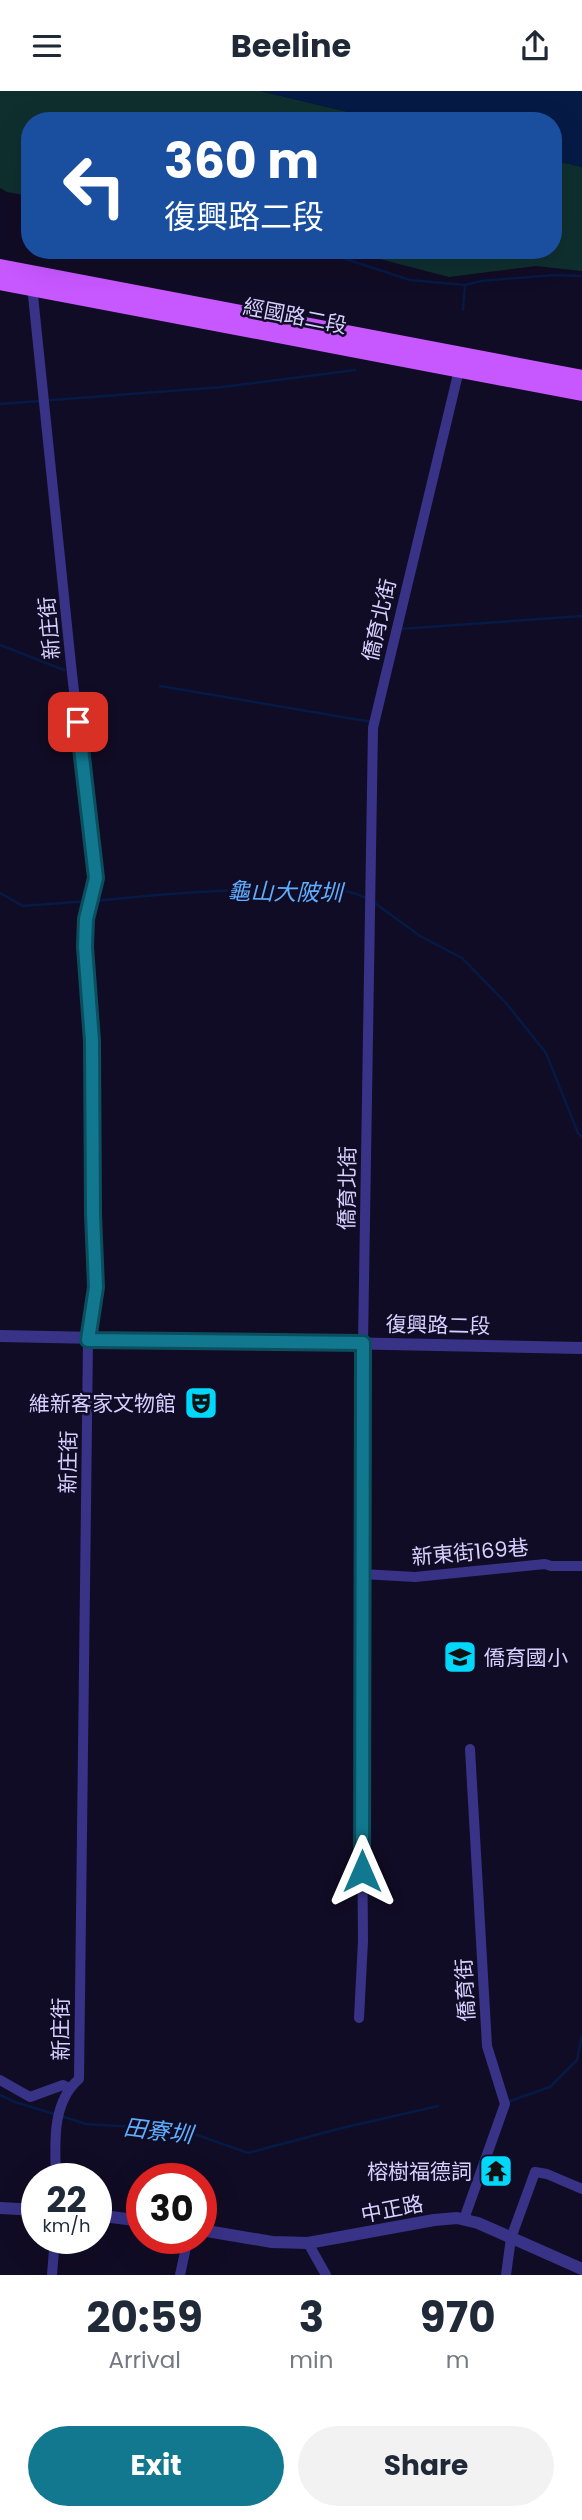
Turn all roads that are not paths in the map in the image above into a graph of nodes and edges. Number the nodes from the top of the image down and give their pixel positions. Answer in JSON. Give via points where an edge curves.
{"nodes":[{"id":1,"x":0,"y":267,"type":"edge"},
{"id":2,"x":0,"y":282,"type":"edge"},
{"id":3,"x":32,"y":286,"type":"junction"},
{"id":4,"x":458,"y":370,"type":"junction"},
{"id":5,"x":582,"y":378,"type":"edge"},
{"id":6,"x":582,"y":393,"type":"edge"},
{"id":7,"x":0,"y":1336,"type":"edge"},
{"id":8,"x":88,"y":1340,"type":"junction"},
{"id":9,"x":363,"y":1343,"type":"junction"},
{"id":10,"x":582,"y":1348,"type":"edge"},
{"id":11,"x":582,"y":1566,"type":"edge"},
{"id":12,"x":362,"y":1574,"type":"junction"},
{"id":13,"x":470,"y":1749,"type":"dead end"},
{"id":14,"x":359,"y":2018,"type":"dead end"},
{"id":15,"x":0,"y":2080,"type":"edge"},
{"id":16,"x":67,"y":2090,"type":"junction"},
{"id":17,"x":56,"y":2163,"type":"edge"},
{"id":18,"x":582,"y":2189,"type":"edge"},
{"id":19,"x":0,"y":2209,"type":"edge"},
{"id":20,"x":21,"y":2210,"type":"edge"},
{"id":21,"x":464,"y":2219,"type":"junction"},
{"id":22,"x":217,"y":2233,"type":"edge"},
{"id":23,"x":511,"y":2238,"type":"junction"},
{"id":24,"x":308,"y":2243,"type":"junction"},
{"id":25,"x":54,"y":2254,"type":"edge"},
{"id":26,"x":185,"y":2254,"type":"edge"},
{"id":27,"x":582,"y":2269,"type":"edge"},
{"id":28,"x":52,"y":2275,"type":"edge"},
{"id":29,"x":180,"y":2275,"type":"edge"},
{"id":30,"x":326,"y":2275,"type":"edge"},
{"id":31,"x":506,"y":2275,"type":"edge"}],
"edges":[{"from":1,"to":5,"type":"main road","name":"經國路二段"},
{"from":2,"to":3,"type":"main road","name":"經國路二段"},
{"from":3,"to":4,"type":"main road","name":"經國路二段"},
{"from":3,"to":8,"type":"street","name":"新庄街","via":[[96,878],[85,947],[92,1041],[96,1287]]},
{"from":4,"to":6,"type":"main road","name":"經國路二段"},
{"from":4,"to":9,"type":"street","name":"僑育北街","via":[[373,728]]},
{"from":7,"to":8,"type":"street","name":"復興路二段"},
{"from":8,"to":9,"type":"street","name":"復興路二段"},
{"from":8,"to":16,"type":"street","name":"新庄街","via":[[79,2079]]},
{"from":9,"to":10,"type":"street","name":"復興路二段"},
{"from":9,"to":12,"type":"street","name":"僑育北街"},
{"from":11,"to":12,"type":"street","name":"新東街169巷","via":[[545,1564],[415,1577]]},
{"from":12,"to":14,"type":"street","name":"僑育北街"},
{"from":13,"to":21,"type":"street","name":"僑育街","via":[[487,2046],[505,2104]]},
{"from":15,"to":16,"type":"street","via":[[30,2097],[63,2085]]},
{"from":16,"to":17,"type":"street","name":"新庄街","via":[[55,2133]]},
{"from":18,"to":23,"type":"street","via":[[535,2172]]},
{"from":19,"to":20,"type":"street"},
{"from":21,"to":23,"type":"street","name":"中正路"},
{"from":21,"to":24,"type":"street","name":"中正路","via":[[446,2218]]},
{"from":22,"to":24,"type":"street","name":"中正路"},
{"from":23,"to":27,"type":"street","name":"中正路"},
{"from":23,"to":31,"type":"street"},
{"from":24,"to":30,"type":"street"},
{"from":25,"to":28,"type":"street"},
{"from":26,"to":29,"type":"street"}]}
